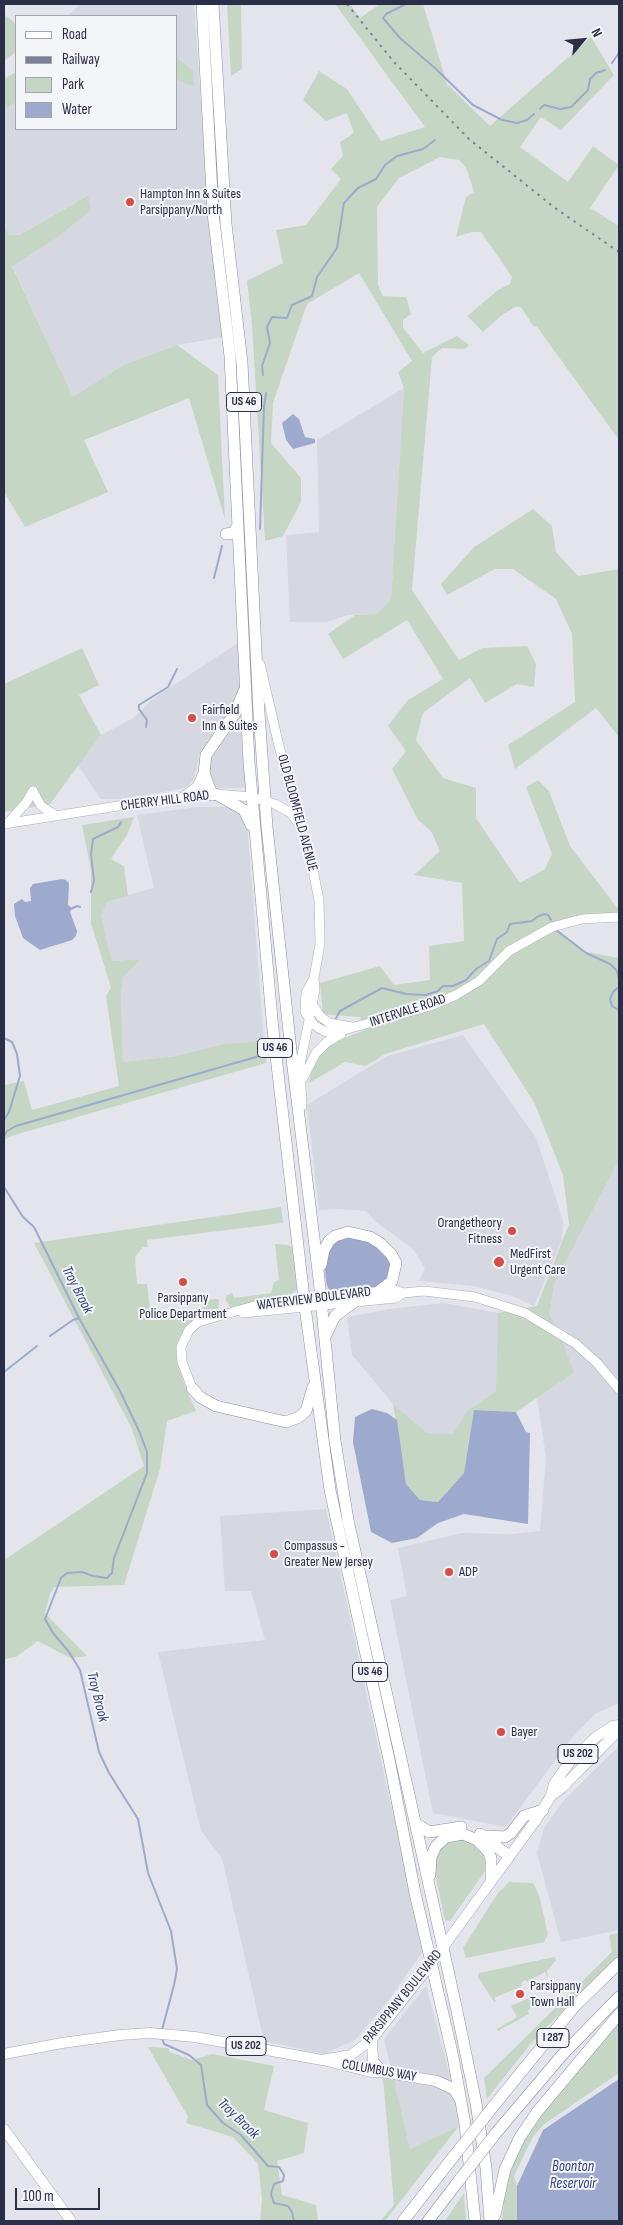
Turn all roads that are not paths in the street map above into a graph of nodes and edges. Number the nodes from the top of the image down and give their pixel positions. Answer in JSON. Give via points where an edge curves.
{"nodes":[{"id":1,"x":202,"y":4,"type":"edge"},
{"id":2,"x":214,"y":6,"type":"edge"},
{"id":3,"x":238,"y":526,"type":"junction"},
{"id":4,"x":226,"y":534,"type":"dead end"},
{"id":5,"x":256,"y":650,"type":"junction"},
{"id":6,"x":246,"y":684,"type":"junction"},
{"id":7,"x":204,"y":772,"type":"junction"},
{"id":8,"x":214,"y":795,"type":"junction"},
{"id":9,"x":252,"y":797,"type":"junction"},
{"id":10,"x":183,"y":798,"type":"junction"},
{"id":11,"x":265,"y":801,"type":"junction"},
{"id":12,"x":57,"y":816,"type":"junction"},
{"id":13,"x":6,"y":824,"type":"edge"},
{"id":14,"x":256,"y":840,"type":"junction"},
{"id":15,"x":306,"y":842,"type":"junction"},
{"id":16,"x":619,"y":917,"type":"edge"},
{"id":17,"x":314,"y":978,"type":"junction"},
{"id":18,"x":312,"y":1004,"type":"junction"},
{"id":19,"x":309,"y":1019,"type":"junction"},
{"id":20,"x":356,"y":1027,"type":"junction"},
{"id":21,"x":301,"y":1085,"type":"junction"},
{"id":22,"x":303,"y":1149,"type":"junction"},
{"id":23,"x":319,"y":1279,"type":"junction"},
{"id":24,"x":378,"y":1292,"type":"junction"},
{"id":25,"x":403,"y":1294,"type":"junction"},
{"id":26,"x":322,"y":1301,"type":"junction"},
{"id":27,"x":305,"y":1302,"type":"junction"},
{"id":28,"x":354,"y":1302,"type":"junction"},
{"id":29,"x":325,"y":1336,"type":"junction"},
{"id":30,"x":315,"y":1378,"type":"junction"},
{"id":31,"x":192,"y":1388,"type":"joint"},
{"id":32,"x":619,"y":1388,"type":"edge"},
{"id":33,"x":619,"y":1725,"type":"edge"},
{"id":34,"x":619,"y":1730,"type":"edge"},
{"id":35,"x":551,"y":1796,"type":"junction"},
{"id":36,"x":543,"y":1810,"type":"junction"},
{"id":37,"x":415,"y":1823,"type":"junction"},
{"id":38,"x":476,"y":1831,"type":"junction"},
{"id":39,"x":509,"y":1856,"type":"junction"},
{"id":40,"x":491,"y":1881,"type":"junction"},
{"id":41,"x":431,"y":1897,"type":"junction"},
{"id":42,"x":443,"y":1948,"type":"junction"},
{"id":43,"x":619,"y":1963,"type":"edge"},
{"id":44,"x":430,"y":1965,"type":"junction"},
{"id":45,"x":619,"y":1972,"type":"edge"},
{"id":46,"x":619,"y":1997,"type":"edge"},
{"id":47,"x":619,"y":2014,"type":"edge"},
{"id":48,"x":372,"y":2039,"type":"junction"},
{"id":49,"x":4,"y":2054,"type":"edge"},
{"id":50,"x":453,"y":2057,"type":"junction"},
{"id":51,"x":322,"y":2060,"type":"junction"},
{"id":52,"x":383,"y":2072,"type":"junction"},
{"id":53,"x":436,"y":2081,"type":"junction"},
{"id":54,"x":462,"y":2103,"type":"junction"},
{"id":55,"x":492,"y":2108,"type":"junction"},
{"id":56,"x":4,"y":2129,"type":"edge"},
{"id":57,"x":71,"y":2221,"type":"edge"},
{"id":58,"x":403,"y":2221,"type":"edge"},
{"id":59,"x":428,"y":2221,"type":"edge"},
{"id":60,"x":475,"y":2221,"type":"edge"},
{"id":61,"x":490,"y":2221,"type":"edge"},
{"id":62,"x":494,"y":2221,"type":"edge"}],
"edges":[{"from":1,"to":3,"type":"highway","number":"US 46","via":[[213,213],[230,356]]},
{"from":2,"to":5,"type":"highway","number":"US 46","via":[[224,206],[242,363]]},
{"from":3,"to":4,"type":"highway","via":[[233,533]]},
{"from":3,"to":6,"type":"highway","number":"US 46"},
{"from":5,"to":11,"type":"highway","number":"US 46"},
{"from":5,"to":15,"type":"street","name":"OLD BLOOMFIELD AVENUE"},
{"from":6,"to":7,"type":"highway","via":[[235,713],[206,754]]},
{"from":6,"to":9,"type":"highway","number":"US 46"},
{"from":7,"to":8,"type":"highway"},
{"from":7,"to":10,"type":"highway","via":[[198,787]]},
{"from":8,"to":9,"type":"street","name":"CHERRY HILL ROAD"},
{"from":8,"to":10,"type":"street","name":"CHERRY HILL ROAD"},
{"from":8,"to":14,"type":"highway","via":[[244,810]]},
{"from":9,"to":11,"type":"street","name":"CHERRY HILL ROAD"},
{"from":9,"to":14,"type":"highway","number":"US 46"},
{"from":10,"to":12,"type":"street","name":"CHERRY HILL ROAD"},
{"from":11,"to":15,"type":"street","name":"CHERRY HILL ROAD","via":[[291,813]]},
{"from":11,"to":22,"type":"highway","number":"US 46"},
{"from":12,"to":13,"type":"street","name":"CHERRY HILL ROAD"},
{"from":12,"to":13,"type":"street","via":[[41,806],[33,791]]},
{"from":14,"to":27,"type":"highway","number":"US 46","via":[[273,1030]]},
{"from":15,"to":17,"type":"street","name":"OLD BLOOMFIELD AVENUE","via":[[319,900],[320,944]]},
{"from":16,"to":20,"type":"street","name":"INTERVALE ROAD","via":[[582,919],[552,927],[518,945],[479,981],[456,995],[430,1006]]},
{"from":17,"to":18,"type":"street","name":"OLD BLOOMFIELD AVENUE"},
{"from":17,"to":19,"type":"street","name":"OLD BLOOMFIELD AVENUE","via":[[304,1002]]},
{"from":18,"to":19,"type":"street","name":"OLD BLOOMFIELD AVENUE"},
{"from":18,"to":20,"type":"street","name":"INTERVALE ROAD","via":[[329,1023]]},
{"from":19,"to":20,"type":"street","name":"INTERVALE ROAD","via":[[314,1026],[333,1033]]},
{"from":19,"to":21,"type":"street","name":"OLD BLOOMFIELD AVENUE","via":[[300,1065]]},
{"from":20,"to":21,"type":"street","via":[[322,1046],[311,1060]]},
{"from":21,"to":22,"type":"street","name":"OLD BLOOMFIELD AVENUE"},
{"from":22,"to":23,"type":"highway","number":"US 46"},
{"from":23,"to":24,"type":"highway","via":[[324,1250],[329,1241],[340,1234],[358,1232],[380,1243],[396,1263],[392,1281]]},
{"from":23,"to":26,"type":"highway","number":"US 46"},
{"from":24,"to":25,"type":"street","name":"WATERVIEW BOULEVARD","via":[[395,1290]]},
{"from":24,"to":26,"type":"street","name":"WATERVIEW BOULEVARD"},
{"from":25,"to":28,"type":"street","name":"WATERVIEW BOULEVARD","via":[[396,1298]]},
{"from":25,"to":32,"type":"street","name":"WATERVIEW BOULEVARD","via":[[424,1291],[475,1297],[525,1313],[576,1344]]},
{"from":26,"to":27,"type":"street","name":"WATERVIEW BOULEVARD"},
{"from":26,"to":28,"type":"street","name":"WATERVIEW BOULEVARD"},
{"from":26,"to":29,"type":"highway","number":"US 46"},
{"from":27,"to":30,"type":"highway","number":"US 46"},
{"from":27,"to":31,"type":"street","name":"WATERVIEW BOULEVARD","via":[[268,1302],[198,1322],[183,1340],[182,1362]]},
{"from":28,"to":29,"type":"highway","via":[[335,1316]]},
{"from":29,"to":37,"type":"highway","number":"US 46","via":[[340,1478]]},
{"from":30,"to":31,"type":"highway","via":[[310,1404],[299,1417],[286,1422],[216,1406]]},
{"from":30,"to":44,"type":"highway","number":"US 46","via":[[330,1490]]},
{"from":33,"to":35,"type":"main road","name":"PARSIPPANY BOULEVARD","number":"US 202","via":[[596,1737],[571,1760],[554,1784]]},
{"from":34,"to":35,"type":"main road","name":"PARSIPPANY BOULEVARD","number":"US 202"},
{"from":35,"to":36,"type":"main road","name":"PARSIPPANY BOULEVARD","number":"US 202"},
{"from":36,"to":38,"type":"highway","via":[[524,1816],[512,1833],[505,1837],[493,1838]]},
{"from":36,"to":39,"type":"main road","name":"PARSIPPANY BOULEVARD","number":"US 202"},
{"from":37,"to":38,"type":"highway","via":[[429,1832],[459,1827]]},
{"from":37,"to":41,"type":"highway","number":"US 46"},
{"from":38,"to":39,"type":"highway"},
{"from":39,"to":40,"type":"main road","name":"PARSIPPANY BOULEVARD","number":"US 202"},
{"from":40,"to":41,"type":"highway","via":[[491,1858],[483,1845],[467,1834],[452,1835],[439,1843],[431,1857]]},
{"from":40,"to":42,"type":"main road","name":"PARSIPPANY BOULEVARD","number":"US 202"},
{"from":41,"to":42,"type":"highway","number":"US 46"},
{"from":42,"to":44,"type":"main road","name":"PARSIPPANY BOULEVARD","number":"US 202"},
{"from":42,"to":61,"type":"highway","number":"US 46","via":[[482,2136]]},
{"from":43,"to":55,"type":"highway","via":[[561,2021]]},
{"from":44,"to":48,"type":"main road","name":"PARSIPPANY BOULEVARD","number":"US 202"},
{"from":44,"to":50,"type":"highway","number":"US 46"},
{"from":45,"to":55,"type":"highway","number":"I 287","via":[[555,2035]]},
{"from":46,"to":59,"type":"highway","number":"I 287","bridge":true,"via":[[562,2054]]},
{"from":47,"to":62,"type":"highway","via":[[520,2137],[505,2169]]},
{"from":48,"to":51,"type":"main road","name":"PARSIPPANY BOULEVARD","number":"US 202","via":[[351,2054]]},
{"from":48,"to":52,"type":"main road","via":[[373,2061]]},
{"from":49,"to":51,"type":"main road","name":"PARSIPPANY BOULEVARD","number":"US 202","via":[[88,2039],[156,2033]]},
{"from":50,"to":53,"type":"highway","via":[[448,2076]]},
{"from":50,"to":54,"type":"highway","number":"US 46"},
{"from":51,"to":52,"type":"main road","name":"COLUMBUS WAY"},
{"from":52,"to":53,"type":"main road","name":"COLUMBUS WAY"},
{"from":53,"to":54,"type":"highway","via":[[454,2089]]},
{"from":54,"to":60,"type":"highway","number":"US 46"},
{"from":55,"to":58,"type":"highway","number":"I 287","bridge":true},
{"from":56,"to":57,"type":"main road"}]}
